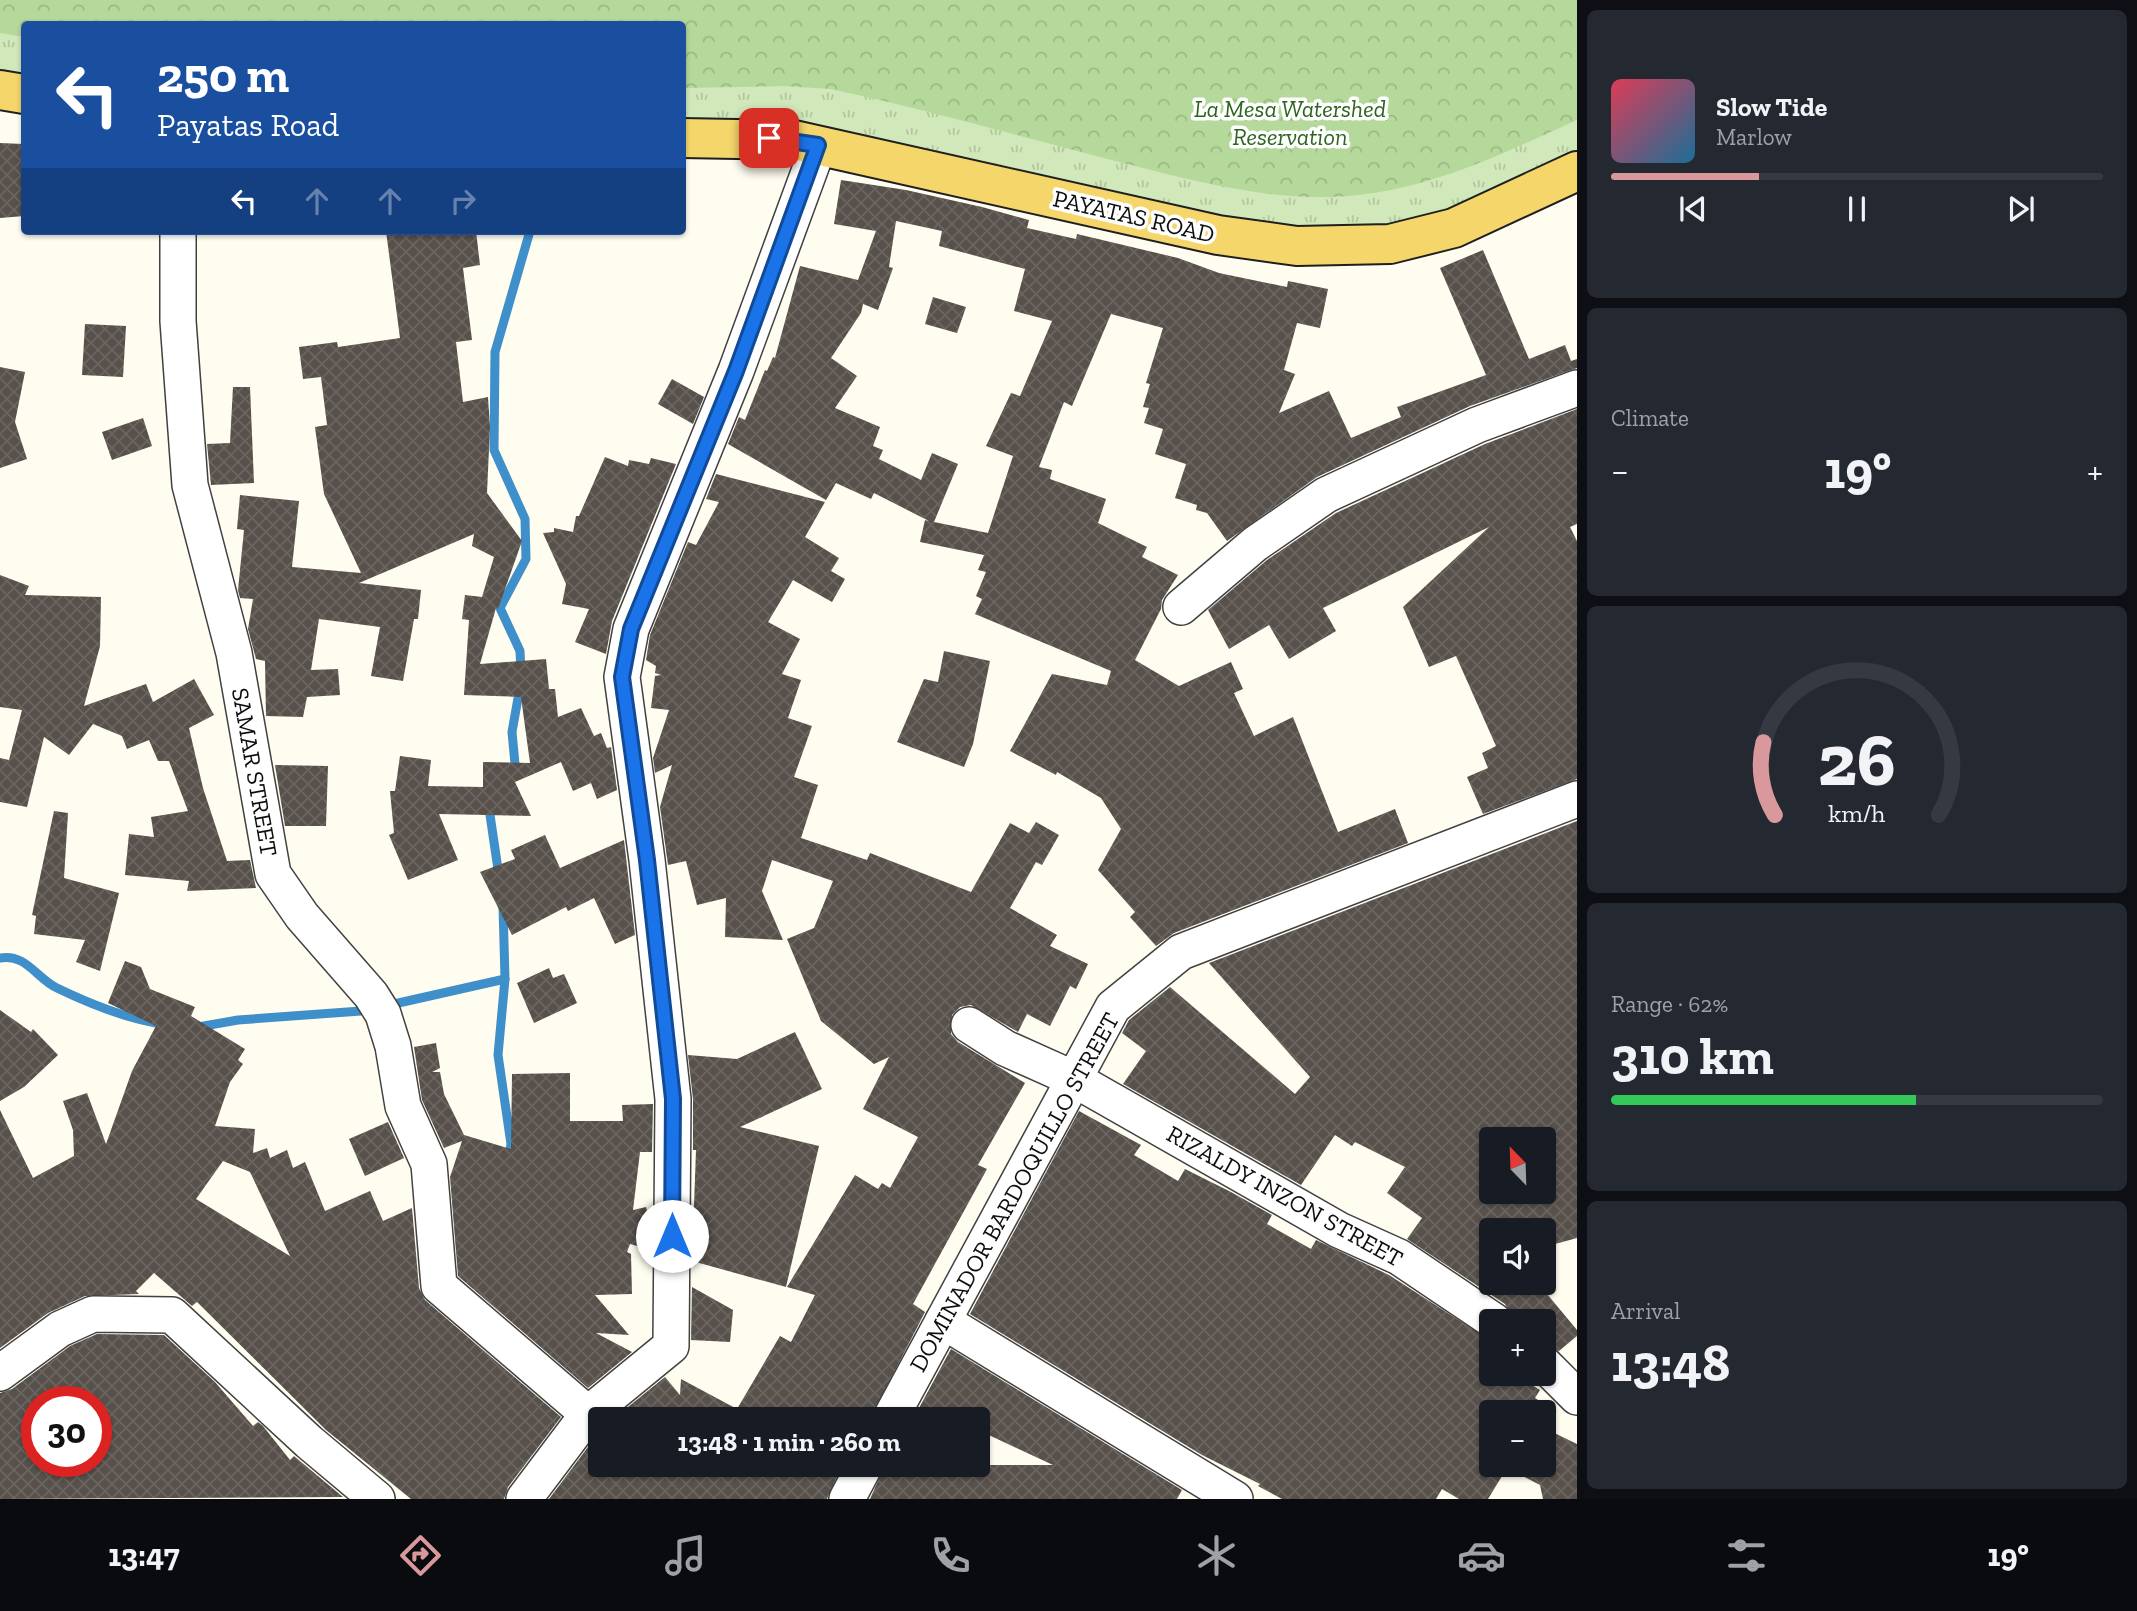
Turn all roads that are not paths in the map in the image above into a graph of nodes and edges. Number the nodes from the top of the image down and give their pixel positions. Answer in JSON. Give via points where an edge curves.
{"nodes":[{"id":1,"x":0,"y":90,"type":"edge"},
{"id":2,"x":21,"y":94,"type":"edge"},
{"id":3,"x":686,"y":138,"type":"edge"},
{"id":4,"x":818,"y":145,"type":"junction"},
{"id":5,"x":1577,"y":171,"type":"edge"},
{"id":6,"x":178,"y":235,"type":"edge"},
{"id":7,"x":1577,"y":388,"type":"edge"},
{"id":8,"x":1181,"y":607,"type":"dead end"},
{"id":9,"x":1577,"y":799,"type":"edge"},
{"id":10,"x":969,"y":1025,"type":"dead end"},
{"id":11,"x":1072,"y":1078,"type":"junction"},
{"id":12,"x":1479,"y":1311,"type":"edge"},
{"id":13,"x":943,"y":1321,"type":"junction"},
{"id":14,"x":0,"y":1373,"type":"edge"},
{"id":15,"x":1556,"y":1376,"type":"edge"},
{"id":16,"x":1577,"y":1397,"type":"edge"},
{"id":17,"x":597,"y":1407,"type":"edge"},
{"id":18,"x":896,"y":1407,"type":"edge"},
{"id":19,"x":588,"y":1414,"type":"joint"},
{"id":20,"x":859,"y":1477,"type":"edge"},
{"id":21,"x":377,"y":1499,"type":"edge"},
{"id":22,"x":524,"y":1499,"type":"edge"},
{"id":23,"x":847,"y":1499,"type":"edge"},
{"id":24,"x":1235,"y":1499,"type":"edge"}],
"edges":[{"from":1,"to":2,"type":"main road"},
{"from":3,"to":4,"type":"main road","name":"PAYATAS ROAD","via":[[769,138]]},
{"from":4,"to":5,"type":"main road","name":"PAYATAS ROAD","via":[[1218,236],[1297,246],[1390,244],[1454,228]]},
{"from":4,"to":17,"type":"street","via":[[736,371],[631,629],[622,677],[673,1099],[671,1346]]},
{"from":6,"to":19,"type":"street","name":"SAMAR STREET","via":[[178,321],[190,485],[234,653],[274,874],[302,916],[383,1014],[403,1106],[429,1164],[439,1286]]},
{"from":7,"to":8,"type":"street","via":[[1477,425],[1315,500]]},
{"from":9,"to":11,"type":"street","name":"DOMINADOR BARDOQUILLO STREET","via":[[1181,953],[1113,1007]]},
{"from":10,"to":11,"type":"street","name":"RIZALDY INZON STREET","via":[[1005,1048]]},
{"from":11,"to":12,"type":"street","name":"RIZALDY INZON STREET","via":[[1339,1230],[1399,1258]]},
{"from":11,"to":13,"type":"street","name":"DOMINADOR BARDOQUILLO STREET"},
{"from":13,"to":18,"type":"street","name":"DOMINADOR BARDOQUILLO STREET"},
{"from":13,"to":24,"type":"street"},
{"from":14,"to":21,"type":"street","via":[[60,1329],[93,1314],[172,1315]]},
{"from":15,"to":16,"type":"street"},
{"from":19,"to":22,"type":"street"},
{"from":20,"to":23,"type":"street"}]}
